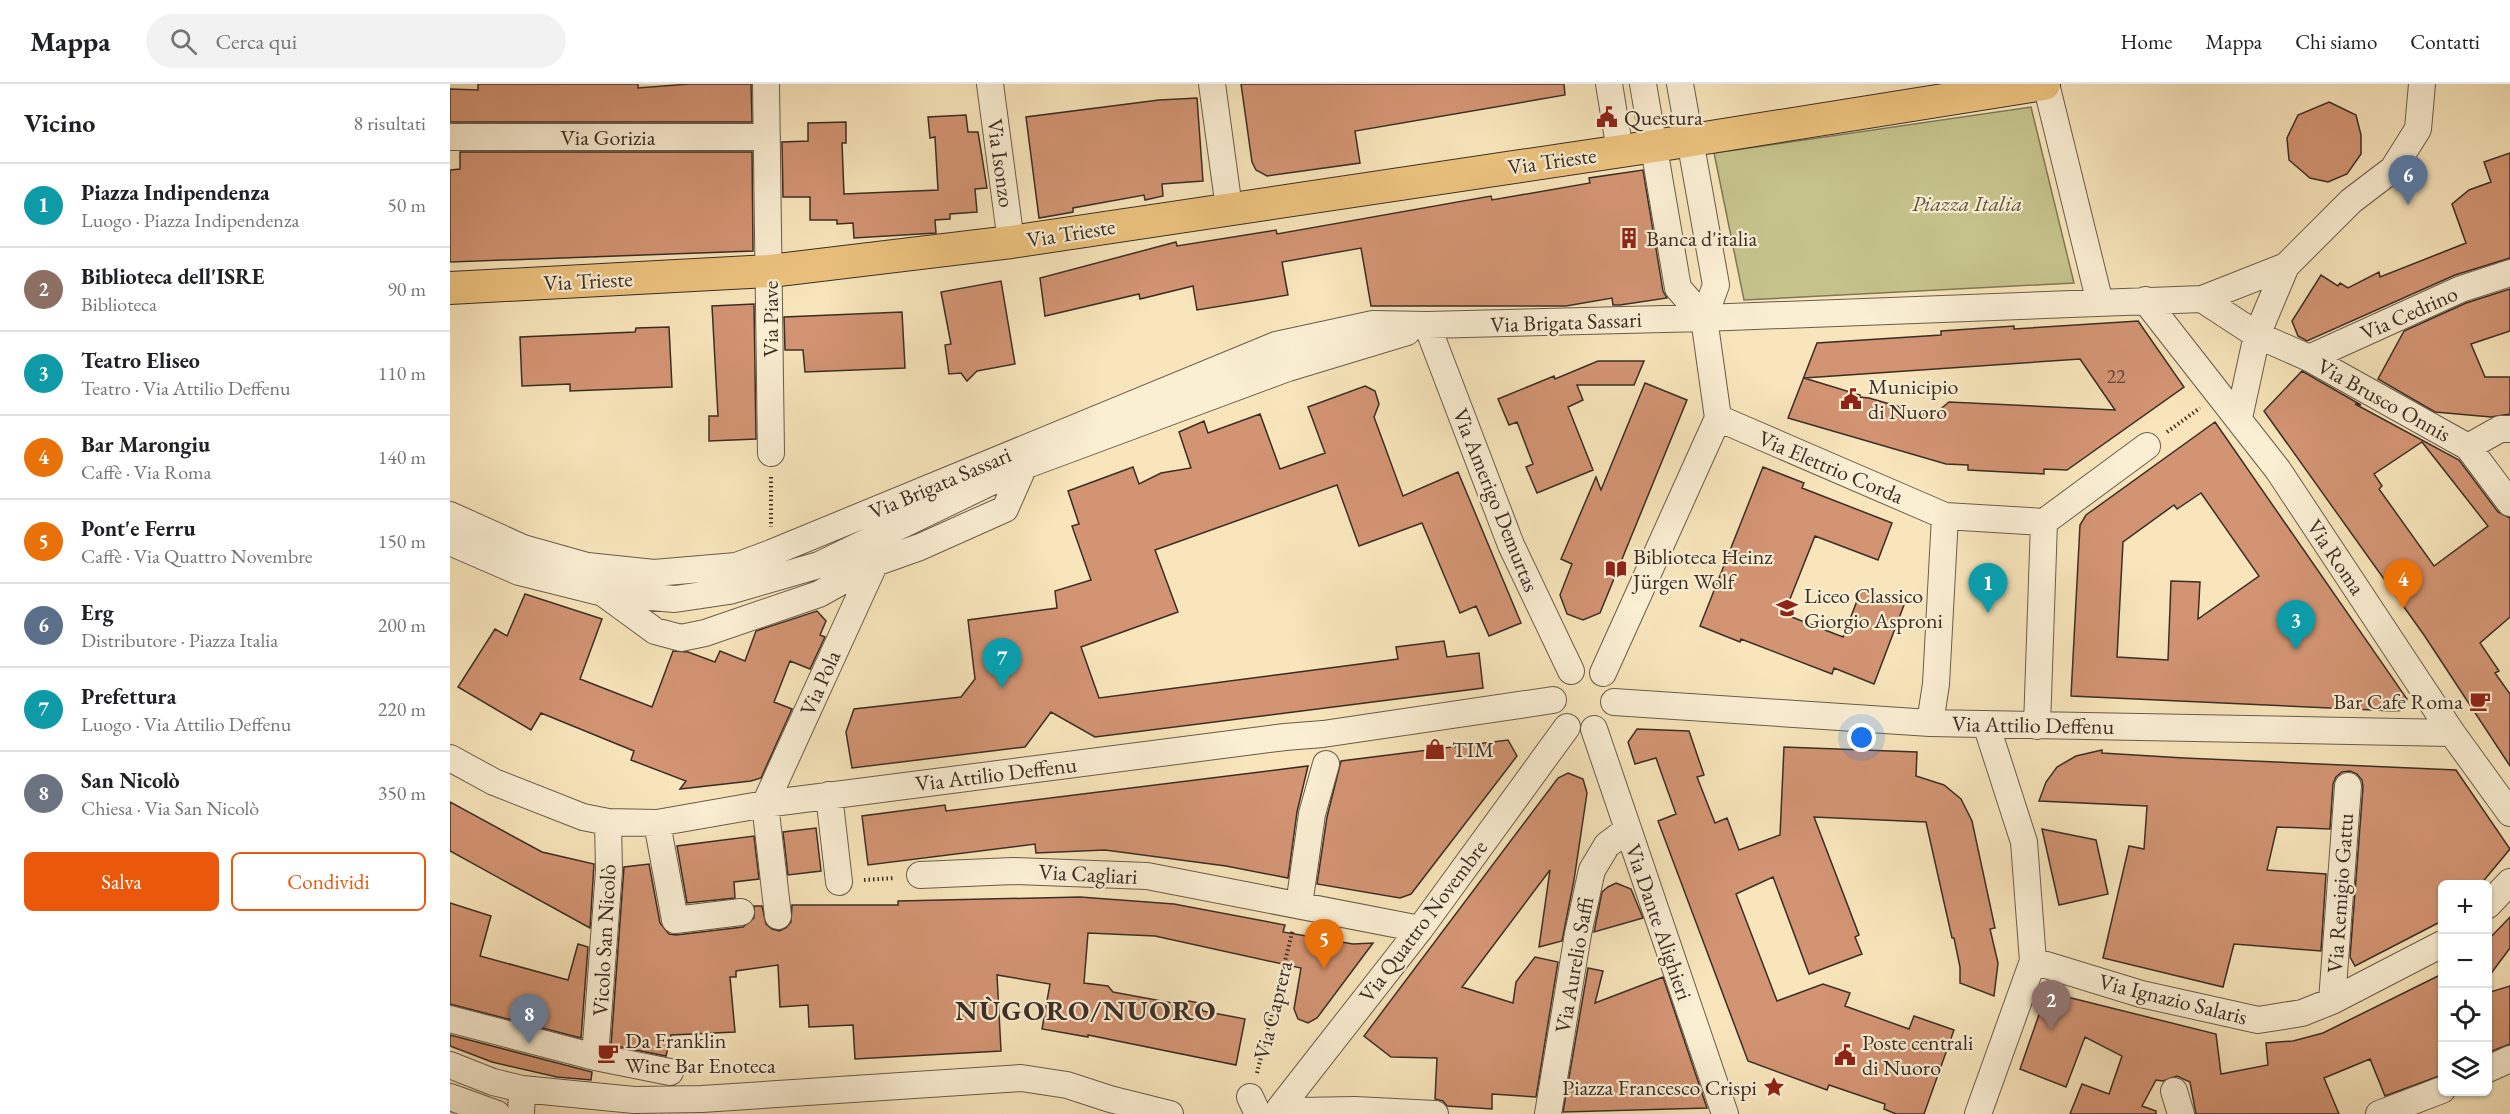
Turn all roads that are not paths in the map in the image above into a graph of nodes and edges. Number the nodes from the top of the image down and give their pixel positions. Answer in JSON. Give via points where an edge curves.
{"nodes":[{"id":1,"x":766,"y":84,"type":"edge"},
{"id":2,"x":990,"y":84,"type":"edge"},
{"id":3,"x":1212,"y":84,"type":"edge"},
{"id":4,"x":1609,"y":84,"type":"edge"},
{"id":5,"x":1643,"y":84,"type":"edge"},
{"id":6,"x":1680,"y":84,"type":"edge"},
{"id":7,"x":2045,"y":84,"type":"edge"},
{"id":8,"x":2422,"y":84,"type":"edge"},
{"id":9,"x":450,"y":137,"type":"edge"},
{"id":10,"x":767,"y":137,"type":"junction"},
{"id":11,"x":1689,"y":140,"type":"junction"},
{"id":12,"x":1653,"y":146,"type":"junction"},
{"id":13,"x":1620,"y":152,"type":"junction"},
{"id":14,"x":1229,"y":208,"type":"junction"},
{"id":15,"x":1011,"y":242,"type":"junction"},
{"id":16,"x":2286,"y":266,"type":"junction"},
{"id":17,"x":770,"y":272,"type":"junction"},
{"id":18,"x":2510,"y":273,"type":"edge"},
{"id":19,"x":450,"y":288,"type":"edge"},
{"id":20,"x":2202,"y":299,"type":"junction"},
{"id":21,"x":2145,"y":300,"type":"junction"},
{"id":22,"x":2100,"y":303,"type":"junction"},
{"id":23,"x":1704,"y":318,"type":"junction"},
{"id":24,"x":1427,"y":325,"type":"junction"},
{"id":25,"x":2257,"y":335,"type":"junction"},
{"id":26,"x":2309,"y":358,"type":"junction"},
{"id":27,"x":1718,"y":418,"type":"junction"},
{"id":28,"x":2239,"y":418,"type":"junction"},
{"id":29,"x":2510,"y":429,"type":"edge"},
{"id":30,"x":2147,"y":446,"type":"road end"},
{"id":31,"x":2468,"y":447,"type":"junction"},
{"id":32,"x":771,"y":453,"type":"road end"},
{"id":33,"x":1024,"y":466,"type":"junction"},
{"id":34,"x":2510,"y":503,"type":"edge"},
{"id":35,"x":450,"y":515,"type":"edge"},
{"id":36,"x":1945,"y":516,"type":"junction"},
{"id":37,"x":2044,"y":522,"type":"junction"},
{"id":38,"x":450,"y":542,"type":"edge"},
{"id":39,"x":875,"y":563,"type":"junction"},
{"id":40,"x":603,"y":593,"type":"junction"},
{"id":41,"x":1571,"y":671,"type":"junction"},
{"id":42,"x":1603,"y":673,"type":"junction"},
{"id":43,"x":1553,"y":700,"type":"junction"},
{"id":44,"x":1614,"y":702,"type":"junction"},
{"id":45,"x":1930,"y":723,"type":"junction"},
{"id":46,"x":1986,"y":724,"type":"junction"},
{"id":47,"x":2037,"y":726,"type":"junction"},
{"id":48,"x":1567,"y":727,"type":"junction"},
{"id":49,"x":1594,"y":729,"type":"junction"},
{"id":50,"x":2452,"y":733,"type":"junction"},
{"id":51,"x":450,"y":758,"type":"edge"},
{"id":52,"x":1326,"y":764,"type":"dead end"},
{"id":53,"x":2348,"y":786,"type":"dead end"},
{"id":54,"x":829,"y":795,"type":"junction"},
{"id":55,"x":765,"y":804,"type":"junction"},
{"id":56,"x":2510,"y":813,"type":"edge"},
{"id":57,"x":608,"y":822,"type":"junction"},
{"id":58,"x":657,"y":823,"type":"junction"},
{"id":59,"x":1627,"y":830,"type":"junction"},
{"id":60,"x":920,"y":875,"type":"road end"},
{"id":61,"x":839,"y":882,"type":"road end"},
{"id":62,"x":2510,"y":882,"type":"edge"},
{"id":63,"x":2492,"y":900,"type":"edge"},
{"id":64,"x":1299,"y":905,"type":"junction"},
{"id":65,"x":741,"y":912,"type":"dead end"},
{"id":66,"x":778,"y":916,"type":"dead end"},
{"id":67,"x":1420,"y":929,"type":"junction"},
{"id":68,"x":2438,"y":946,"type":"edge"},
{"id":69,"x":2033,"y":961,"type":"junction"},
{"id":70,"x":2331,"y":1001,"type":"junction"},
{"id":71,"x":450,"y":1019,"type":"edge"},
{"id":72,"x":595,"y":1057,"type":"junction"},
{"id":73,"x":2510,"y":1059,"type":"edge"},
{"id":74,"x":450,"y":1065,"type":"edge"},
{"id":75,"x":2492,"y":1067,"type":"edge"},
{"id":76,"x":670,"y":1072,"type":"dead end"},
{"id":77,"x":450,"y":1097,"type":"edge"},
{"id":78,"x":2437,"y":1099,"type":"edge"},
{"id":79,"x":521,"y":1102,"type":"edge"},
{"id":80,"x":716,"y":1106,"type":"edge"},
{"id":81,"x":1103,"y":1107,"type":"edge"},
{"id":82,"x":1267,"y":1108,"type":"edge"},
{"id":83,"x":497,"y":1114,"type":"edge"},
{"id":84,"x":1170,"y":1114,"type":"edge"},
{"id":85,"x":1435,"y":1114,"type":"edge"},
{"id":86,"x":1548,"y":1114,"type":"edge"},
{"id":87,"x":1725,"y":1114,"type":"edge"},
{"id":88,"x":1978,"y":1114,"type":"edge"},
{"id":89,"x":2379,"y":1114,"type":"edge"}],
"edges":[{"from":1,"to":10,"type":"street","name":"Via Piave"},
{"from":2,"to":15,"type":"street","name":"Via Isonzo"},
{"from":3,"to":14,"type":"street"},
{"from":4,"to":13,"type":"street"},
{"from":5,"to":12,"type":"street"},
{"from":6,"to":11,"type":"street"},
{"from":7,"to":11,"type":"main road"},
{"from":7,"to":22,"type":"street"},
{"from":8,"to":16,"type":"street","via":[[2418,129],[2393,169],[2351,201]]},
{"from":9,"to":10,"type":"street","name":"Via Gorizia"},
{"from":10,"to":17,"type":"street","name":"Via Piave"},
{"from":11,"to":12,"type":"main road","name":"Via Trieste"},
{"from":11,"to":23,"type":"street","via":[[1716,285]]},
{"from":12,"to":13,"type":"main road","name":"Via Trieste"},
{"from":12,"to":23,"type":"street","via":[[1678,288]]},
{"from":13,"to":14,"type":"main road","name":"Via Trieste"},
{"from":14,"to":15,"type":"main road","name":"Via Trieste"},
{"from":15,"to":17,"type":"main road","name":"Via Trieste"},
{"from":16,"to":20,"type":"street"},
{"from":16,"to":25,"type":"street"},
{"from":17,"to":19,"type":"main road","name":"Via Trieste"},
{"from":17,"to":32,"type":"street","name":"Via Piave"},
{"from":18,"to":26,"type":"street","name":"Via Cedrino","via":[[2461,289]]},
{"from":20,"to":21,"type":"street"},
{"from":20,"to":25,"type":"street"},
{"from":21,"to":22,"type":"street"},
{"from":21,"to":28,"type":"street","name":"Via Roma"},
{"from":22,"to":23,"type":"street"},
{"from":23,"to":24,"type":"street","name":"Via Brigata Sassari"},
{"from":23,"to":27,"type":"street"},
{"from":24,"to":33,"type":"street","name":"Via Brigata Sassari","via":[[1288,369]]},
{"from":24,"to":35,"type":"street","name":"Via Brigata Sassari","via":[[1373,324],[1276,345],[736,566],[654,573],[587,566],[523,548]]},
{"from":24,"to":41,"type":"street","name":"Via Amerigo Demurtas","via":[[1511,545]]},
{"from":25,"to":26,"type":"street","name":"Via Brusco Onnis"},
{"from":25,"to":28,"type":"street"},
{"from":26,"to":31,"type":"street","name":"Via Brusco Onnis"},
{"from":27,"to":36,"type":"street","name":"Via Elettrio Corda"},
{"from":27,"to":42,"type":"street"},
{"from":28,"to":50,"type":"street","name":"Via Roma","via":[[2278,470]]},
{"from":29,"to":31,"type":"street","name":"Via Brusco Onnis","via":[[2500,429]]},
{"from":30,"to":37,"type":"street"},
{"from":31,"to":34,"type":"street"},
{"from":33,"to":39,"type":"street","name":"Via Brigata Sassari","via":[[1005,509]]},
{"from":33,"to":40,"type":"street","name":"Via Brigata Sassari","via":[[819,565],[729,591],[675,599]]},
{"from":36,"to":37,"type":"street","name":"Via Elettrio Corda"},
{"from":36,"to":45,"type":"street","via":[[1936,684]]},
{"from":37,"to":47,"type":"street"},
{"from":38,"to":40,"type":"street","name":"Via Brigata Sassari","via":[[519,572]]},
{"from":39,"to":40,"type":"street","name":"Via Brigata Sassari","via":[[819,594],[681,638],[655,631]]},
{"from":39,"to":55,"type":"street","name":"Via Pola"},
{"from":41,"to":42,"type":"street"},
{"from":41,"to":43,"type":"street"},
{"from":42,"to":44,"type":"street"},
{"from":43,"to":48,"type":"street"},
{"from":43,"to":54,"type":"street","name":"Via Attilio Deffenu","via":[[1323,734]]},
{"from":44,"to":45,"type":"street","name":"Via Attilio Deffenu"},
{"from":44,"to":49,"type":"street"},
{"from":45,"to":46,"type":"street","name":"Via Attilio Deffenu"},
{"from":46,"to":47,"type":"street","name":"Via Attilio Deffenu"},
{"from":46,"to":69,"type":"street","via":[[2024,842]]},
{"from":47,"to":50,"type":"street","name":"Via Attilio Deffenu"},
{"from":48,"to":49,"type":"street"},
{"from":48,"to":67,"type":"street","name":"Via Quattro Novembre"},
{"from":49,"to":59,"type":"street","name":"Via Dante Alighieri"},
{"from":50,"to":56,"type":"street","name":"Via Roma"},
{"from":51,"to":57,"type":"street","name":"Via Attilio Deffenu","via":[[494,782],[583,817]]},
{"from":52,"to":64,"type":"street","via":[[1312,814]]},
{"from":53,"to":70,"type":"street","name":"Via Remigio Gattu"},
{"from":54,"to":55,"type":"street","name":"Via Attilio Deffenu"},
{"from":54,"to":61,"type":"street"},
{"from":55,"to":58,"type":"street","name":"Via Attilio Deffenu"},
{"from":55,"to":66,"type":"street"},
{"from":57,"to":58,"type":"street","name":"Via Attilio Deffenu"},
{"from":57,"to":72,"type":"street","name":"Vicolo San Nicolò","via":[[609,871]]},
{"from":58,"to":65,"type":"street","via":[[675,920]]},
{"from":59,"to":86,"type":"street","name":"Via Aurelio Saffi","via":[[1607,845],[1592,870]]},
{"from":59,"to":87,"type":"street","name":"Via Dante Alighieri"},
{"from":60,"to":64,"type":"street","name":"Via Cagliari","via":[[1013,871],[1147,876]]},
{"from":62,"to":63,"type":"street"},
{"from":64,"to":67,"type":"street","name":"Via Cagliari"},
{"from":67,"to":82,"type":"street","name":"Via Quattro Novembre"},
{"from":68,"to":70,"type":"street","name":"Via Ignazio Salaris"},
{"from":69,"to":70,"type":"street","name":"Via Ignazio Salaris","via":[[2141,994],[2258,1020],[2302,1013]]},
{"from":69,"to":88,"type":"street"},
{"from":71,"to":72,"type":"street"},
{"from":72,"to":76,"type":"street"},
{"from":73,"to":75,"type":"street"},
{"from":74,"to":79,"type":"street","via":[[493,1083]]},
{"from":77,"to":83,"type":"street"},
{"from":78,"to":89,"type":"street"},
{"from":79,"to":80,"type":"street","via":[[634,1100]]},
{"from":80,"to":81,"type":"street","via":[[1021,1078],[1067,1085]]},
{"from":81,"to":84,"type":"street"},
{"from":82,"to":85,"type":"street"}]}
